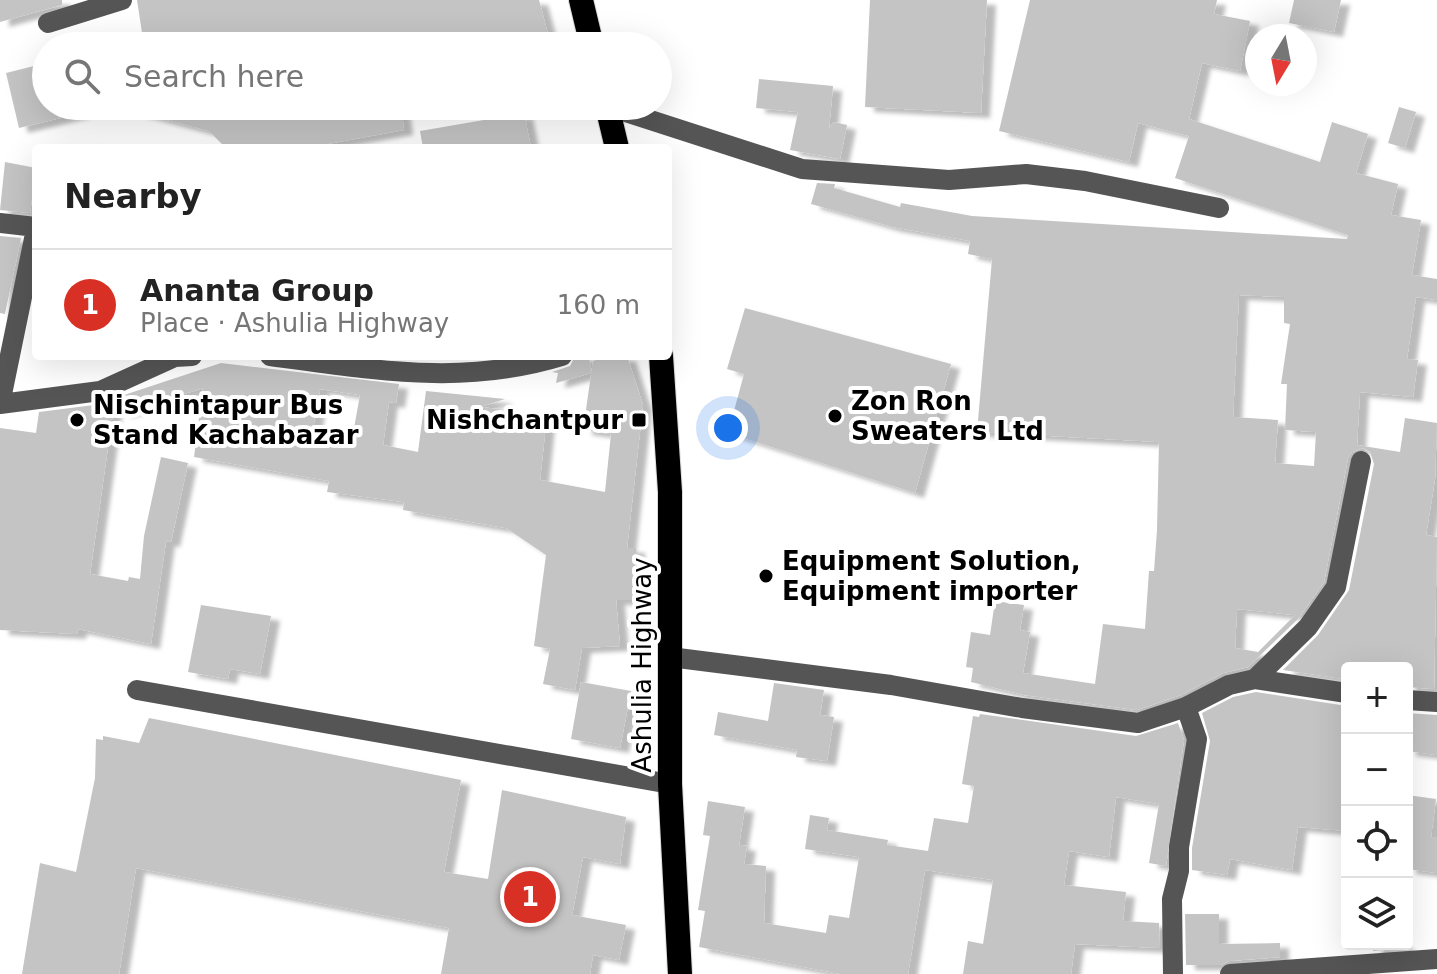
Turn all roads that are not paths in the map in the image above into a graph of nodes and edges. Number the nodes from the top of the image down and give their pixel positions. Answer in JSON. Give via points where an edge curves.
{"nodes":[{"id":1,"x":122,"y":0,"type":"edge"},
{"id":2,"x":581,"y":0,"type":"edge"},
{"id":3,"x":48,"y":23,"type":"dead end"},
{"id":4,"x":589,"y":32,"type":"edge"},
{"id":5,"x":610,"y":120,"type":"edge"},
{"id":6,"x":650,"y":120,"type":"edge"},
{"id":7,"x":616,"y":144,"type":"edge"},
{"id":8,"x":1219,"y":208,"type":"dead end"},
{"id":9,"x":0,"y":223,"type":"edge"},
{"id":10,"x":32,"y":227,"type":"edge"},
{"id":11,"x":32,"y":248,"type":"edge"},
{"id":12,"x":168,"y":360,"type":"edge"},
{"id":13,"x":297,"y":360,"type":"edge"},
{"id":14,"x":540,"y":360,"type":"edge"},
{"id":15,"x":661,"y":360,"type":"edge"},
{"id":16,"x":0,"y":404,"type":"edge"},
{"id":17,"x":1361,"y":461,"type":"dead end"},
{"id":18,"x":670,"y":657,"type":"junction"},
{"id":19,"x":1255,"y":679,"type":"junction"},
{"id":20,"x":137,"y":690,"type":"dead end"},
{"id":21,"x":1341,"y":692,"type":"edge"},
{"id":22,"x":1413,"y":700,"type":"edge"},
{"id":23,"x":1437,"y":702,"type":"edge"},
{"id":24,"x":1186,"y":707,"type":"junction"},
{"id":25,"x":670,"y":784,"type":"junction"},
{"id":26,"x":1437,"y":959,"type":"edge"},
{"id":27,"x":680,"y":974,"type":"edge"},
{"id":28,"x":1173,"y":974,"type":"edge"},
{"id":29,"x":1230,"y":974,"type":"edge"}],
"edges":[{"from":1,"to":3,"type":"street"},
{"from":2,"to":4,"type":"highway"},
{"from":5,"to":7,"type":"highway"},
{"from":6,"to":8,"type":"street","via":[[802,169],[949,180],[1026,174]]},
{"from":9,"to":10,"type":"street"},
{"from":11,"to":16,"type":"street"},
{"from":12,"to":16,"type":"street","via":[[100,391]]},
{"from":13,"to":14,"type":"street","via":[[385,373],[457,375]]},
{"from":15,"to":18,"type":"highway","name":"Ashulia Highway","via":[[670,492]]},
{"from":17,"to":19,"type":"street","via":[[1336,587],[1308,627]]},
{"from":18,"to":24,"type":"street","via":[[1138,723]]},
{"from":18,"to":25,"type":"highway","name":"Ashulia Highway"},
{"from":19,"to":21,"type":"street"},
{"from":19,"to":24,"type":"street","via":[[1229,685]]},
{"from":20,"to":25,"type":"street"},
{"from":22,"to":23,"type":"street"},
{"from":24,"to":28,"type":"street","via":[[1197,739],[1172,899]]},
{"from":25,"to":27,"type":"highway","name":"Ashulia Highway"},
{"from":26,"to":29,"type":"street"}]}
